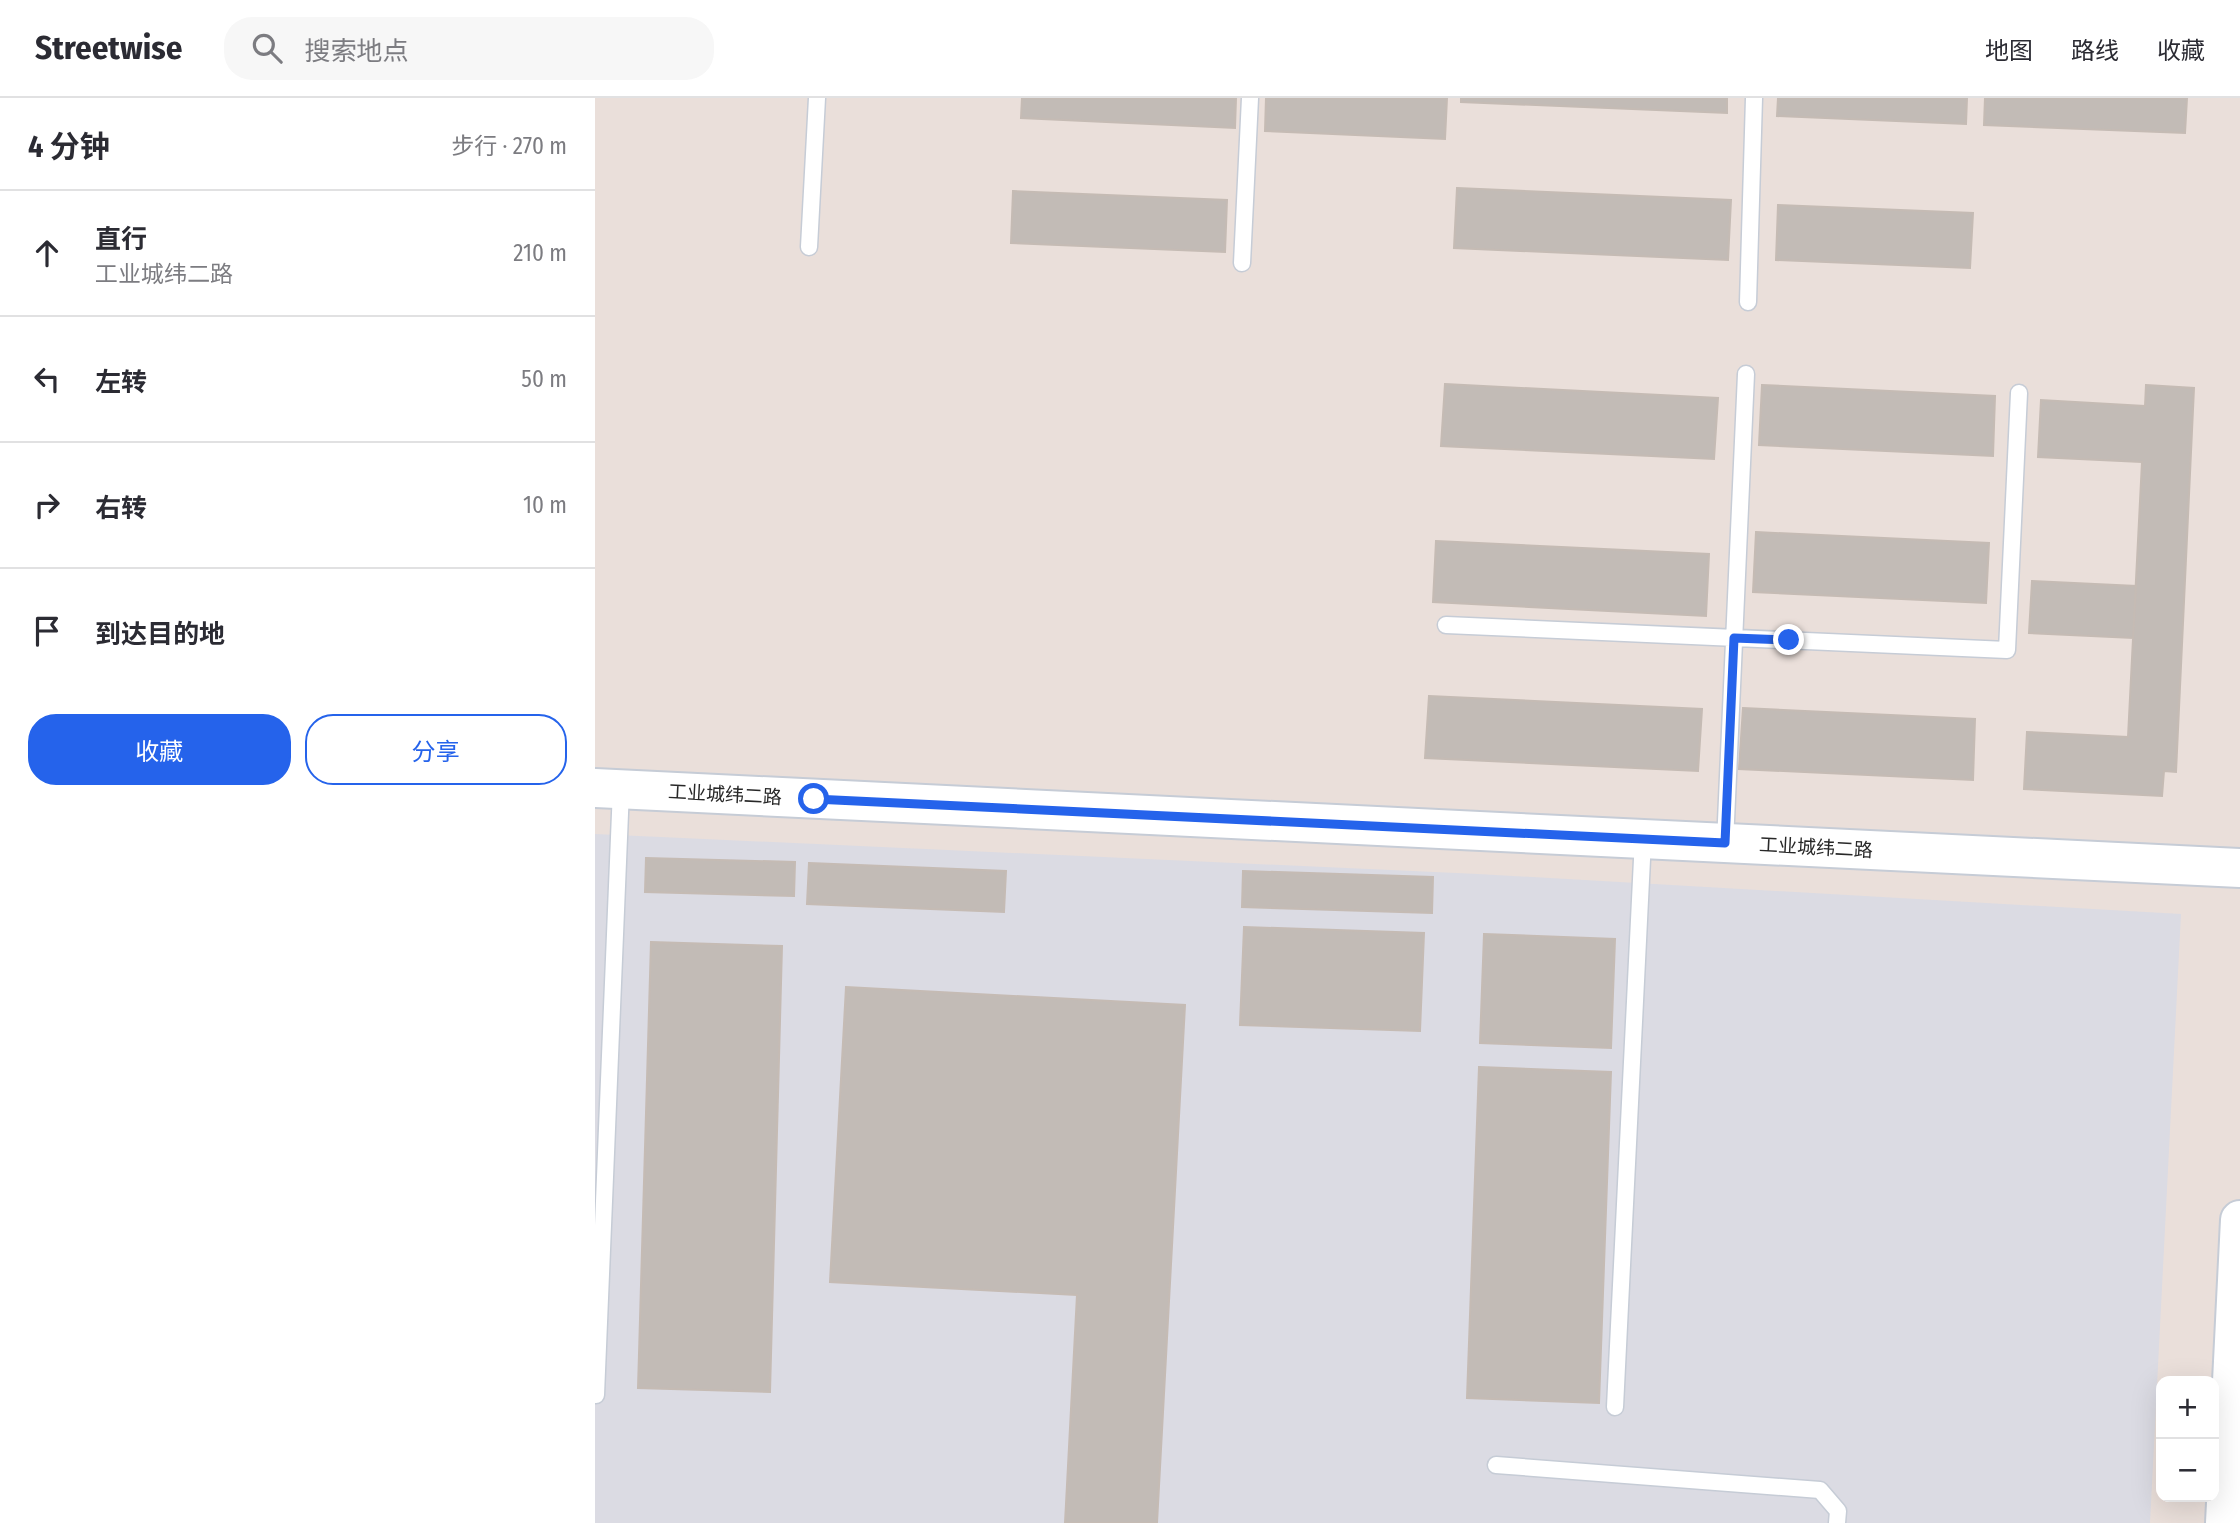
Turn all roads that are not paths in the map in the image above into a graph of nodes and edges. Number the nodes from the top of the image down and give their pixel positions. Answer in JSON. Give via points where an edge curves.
{"nodes":[{"id":1,"x":817,"y":98,"type":"edge"},
{"id":2,"x":1250,"y":98,"type":"edge"},
{"id":3,"x":1754,"y":98,"type":"edge"},
{"id":4,"x":809,"y":247,"type":"dead end"},
{"id":5,"x":1243,"y":263,"type":"dead end"},
{"id":6,"x":1748,"y":302,"type":"dead end"},
{"id":7,"x":1747,"y":374,"type":"dead end"},
{"id":8,"x":2019,"y":393,"type":"dead end"},
{"id":9,"x":1446,"y":625,"type":"dead end"},
{"id":10,"x":1734,"y":638,"type":"junction"},
{"id":11,"x":608,"y":789,"type":"edge"},
{"id":12,"x":1643,"y":839,"type":"junction"},
{"id":13,"x":1725,"y":843,"type":"junction"},
{"id":14,"x":2240,"y":868,"type":"edge"},
{"id":15,"x":2240,"y":1220,"type":"edge"},
{"id":16,"x":596,"y":1395,"type":"edge"},
{"id":17,"x":1615,"y":1408,"type":"dead end"},
{"id":18,"x":1496,"y":1465,"type":"dead end"},
{"id":19,"x":1837,"y":1523,"type":"edge"},
{"id":20,"x":2225,"y":1523,"type":"edge"}],
"edges":[{"from":1,"to":4,"type":"lane"},
{"from":2,"to":5,"type":"lane"},
{"from":3,"to":6,"type":"lane"},
{"from":7,"to":10,"type":"lane"},
{"from":8,"to":10,"type":"lane","via":[[2007,650]]},
{"from":9,"to":10,"type":"lane"},
{"from":10,"to":13,"type":"lane"},
{"from":11,"to":12,"type":"street","name":"工业城纬二路"},
{"from":11,"to":16,"type":"lane"},
{"from":12,"to":13,"type":"street","name":"工业城纬二路"},
{"from":12,"to":17,"type":"lane"},
{"from":13,"to":14,"type":"street","name":"工业城纬二路"},
{"from":15,"to":20,"type":"street"},
{"from":18,"to":19,"type":"lane","via":[[1820,1490],[1838,1511]]}]}
